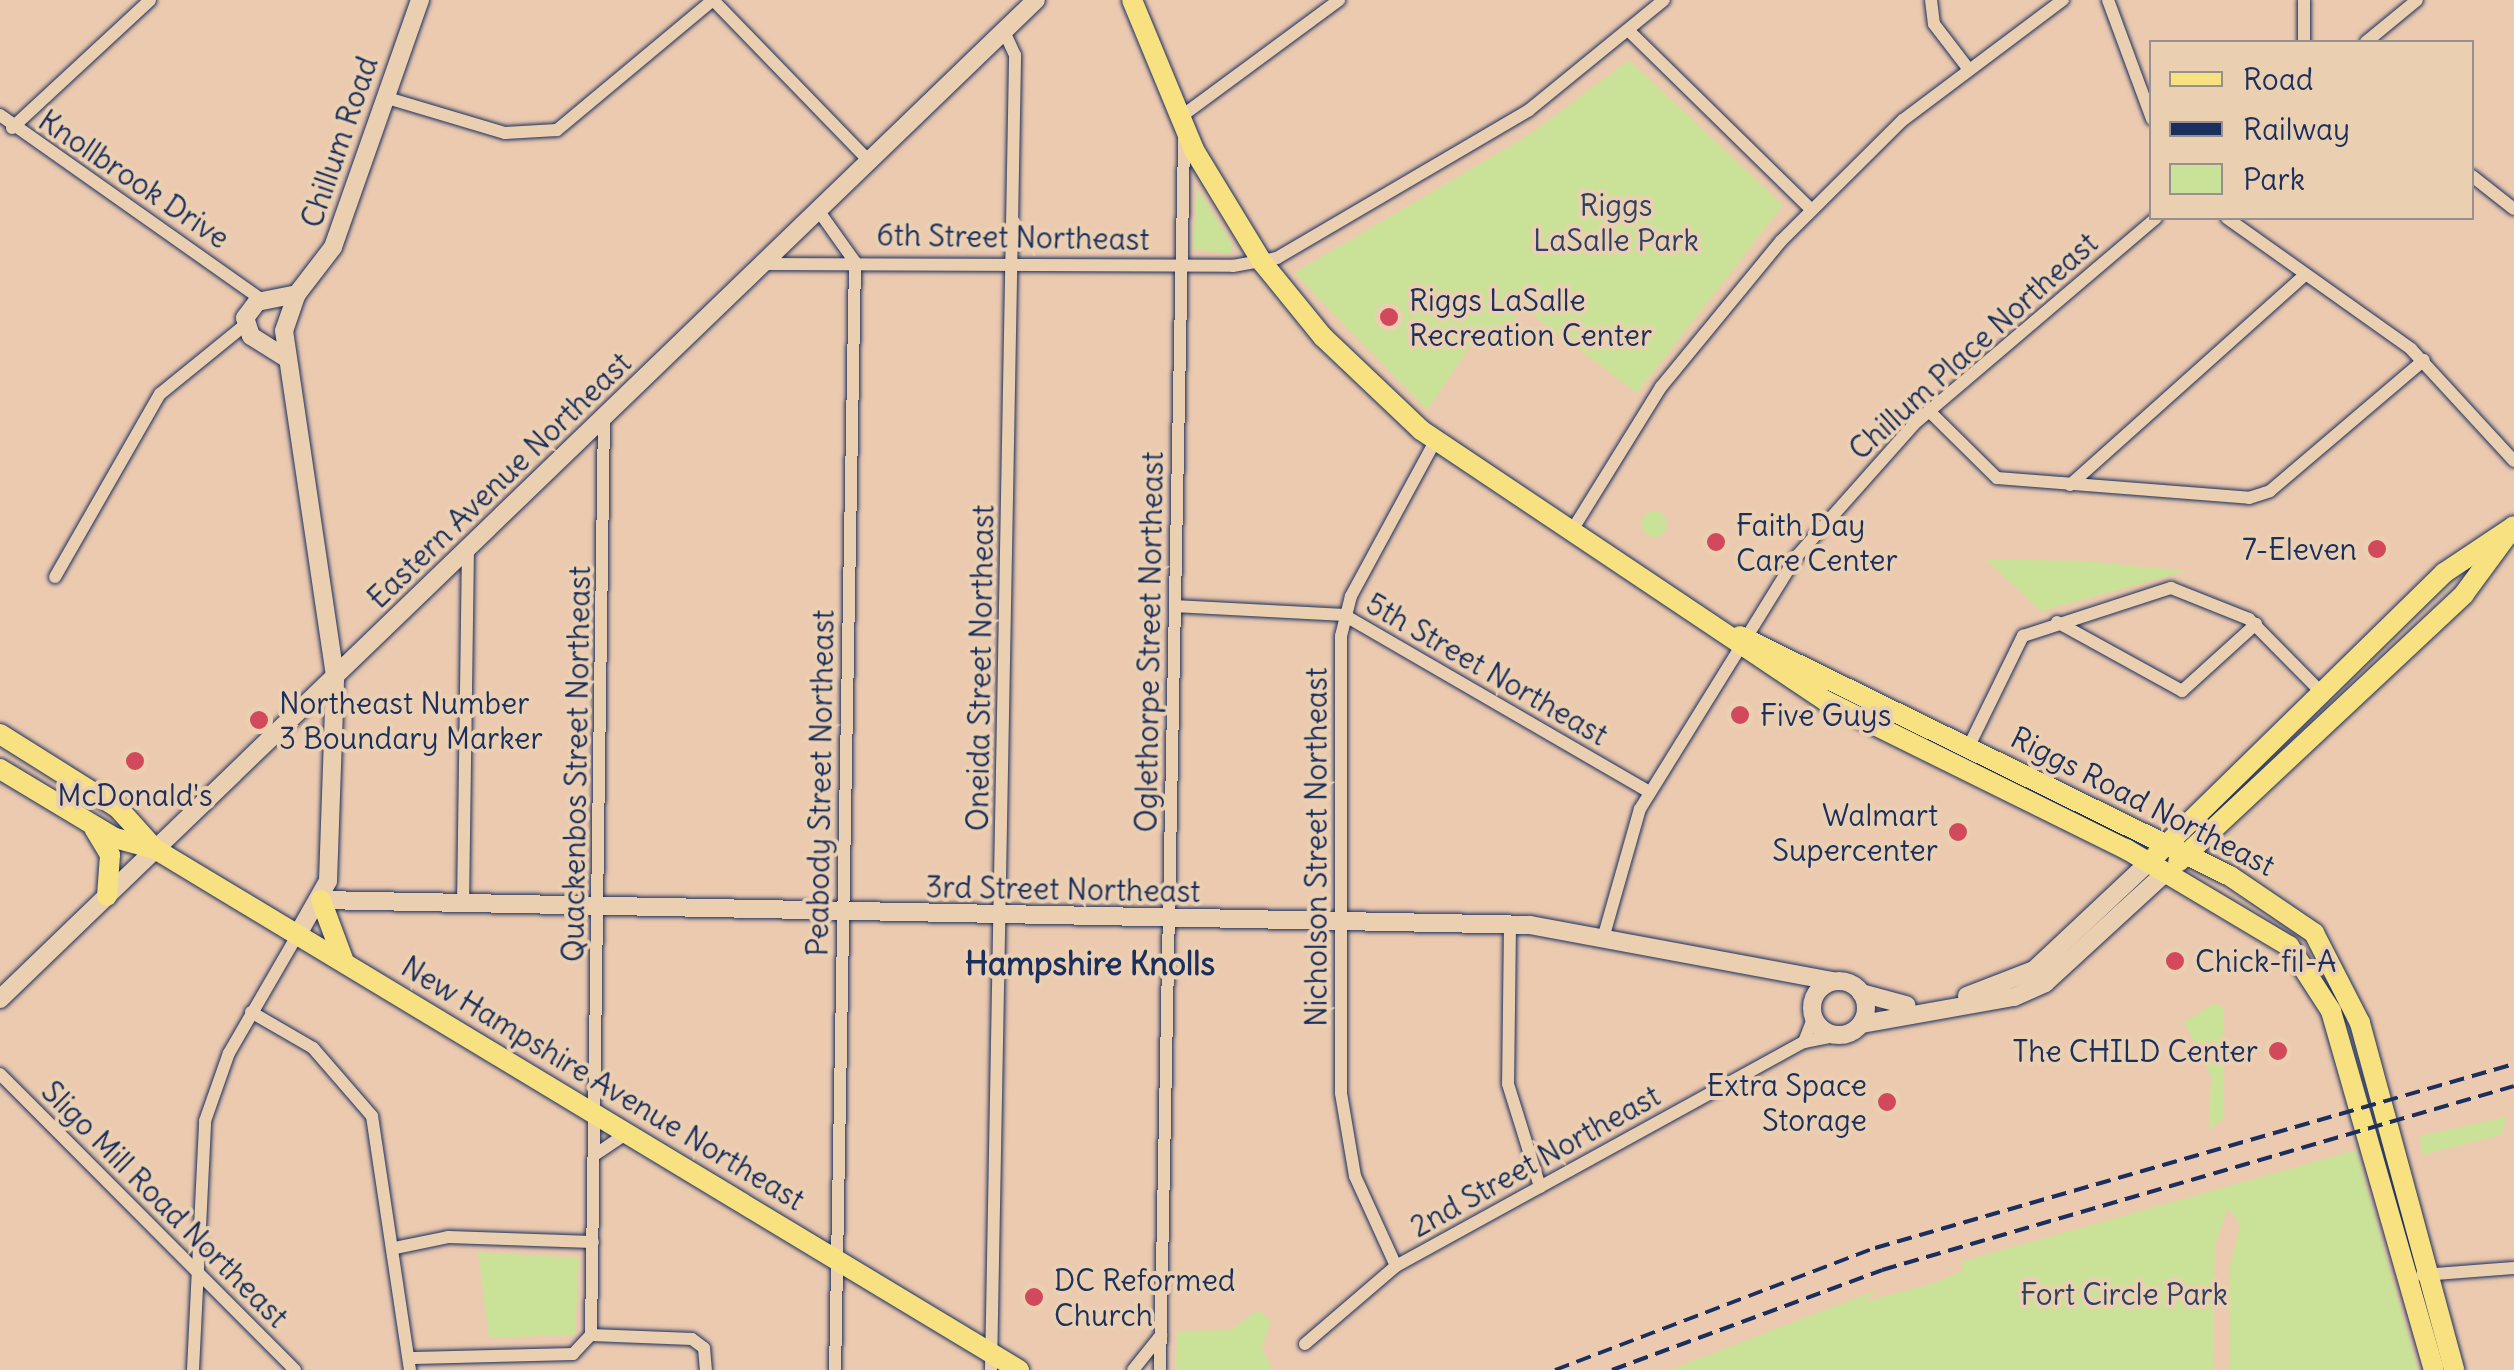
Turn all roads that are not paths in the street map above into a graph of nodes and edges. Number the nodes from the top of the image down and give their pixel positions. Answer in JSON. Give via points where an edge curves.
{"nodes":[{"id":1,"x":150,"y":0,"type":"edge"},
{"id":2,"x":420,"y":0,"type":"edge"},
{"id":3,"x":713,"y":0,"type":"edge"},
{"id":4,"x":1036,"y":0,"type":"edge"},
{"id":5,"x":1132,"y":0,"type":"edge"},
{"id":6,"x":1338,"y":0,"type":"edge"},
{"id":7,"x":1664,"y":0,"type":"edge"},
{"id":8,"x":1930,"y":0,"type":"edge"},
{"id":9,"x":2063,"y":0,"type":"edge"},
{"id":10,"x":2108,"y":0,"type":"edge"},
{"id":11,"x":2304,"y":0,"type":"edge"},
{"id":12,"x":2417,"y":0,"type":"edge"},
{"id":13,"x":1004,"y":31,"type":"junction"},
{"id":14,"x":1630,"y":32,"type":"junction"},
{"id":15,"x":2304,"y":40,"type":"edge"},
{"id":16,"x":2368,"y":40,"type":"edge"},
{"id":17,"x":1967,"y":68,"type":"junction"},
{"id":18,"x":384,"y":96,"type":"junction"},
{"id":19,"x":2149,"y":111,"type":"edge"},
{"id":20,"x":0,"y":116,"type":"edge"},
{"id":21,"x":1182,"y":123,"type":"junction"},
{"id":22,"x":12,"y":128,"type":"junction"},
{"id":23,"x":869,"y":161,"type":"junction"},
{"id":24,"x":2474,"y":178,"type":"edge"},
{"id":25,"x":1811,"y":208,"type":"junction"},
{"id":26,"x":2514,"y":209,"type":"edge"},
{"id":27,"x":818,"y":210,"type":"junction"},
{"id":28,"x":2154,"y":220,"type":"edge"},
{"id":29,"x":2230,"y":220,"type":"edge"},
{"id":30,"x":854,"y":262,"type":"junction"},
{"id":31,"x":1012,"y":262,"type":"junction"},
{"id":32,"x":1262,"y":262,"type":"junction"},
{"id":33,"x":763,"y":264,"type":"junction"},
{"id":34,"x":1181,"y":265,"type":"junction"},
{"id":35,"x":2304,"y":275,"type":"junction"},
{"id":36,"x":297,"y":294,"type":"junction"},
{"id":37,"x":258,"y":320,"type":"junction"},
{"id":38,"x":286,"y":324,"type":"junction"},
{"id":39,"x":286,"y":358,"type":"junction"},
{"id":40,"x":2424,"y":360,"type":"junction"},
{"id":41,"x":1928,"y":410,"type":"junction"},
{"id":42,"x":604,"y":416,"type":"junction"},
{"id":43,"x":1435,"y":440,"type":"junction"},
{"id":44,"x":2514,"y":461,"type":"edge"},
{"id":45,"x":2070,"y":485,"type":"junction"},
{"id":46,"x":2514,"y":527,"type":"edge"},
{"id":47,"x":1571,"y":532,"type":"junction"},
{"id":48,"x":468,"y":548,"type":"junction"},
{"id":49,"x":55,"y":577,"type":"dead end"},
{"id":50,"x":1174,"y":606,"type":"junction"},
{"id":51,"x":1344,"y":615,"type":"junction"},
{"id":52,"x":2057,"y":622,"type":"junction"},
{"id":53,"x":2256,"y":624,"type":"junction"},
{"id":54,"x":1740,"y":636,"type":"junction"},
{"id":55,"x":335,"y":676,"type":"junction"},
{"id":56,"x":2321,"y":692,"type":"junction"},
{"id":57,"x":0,"y":734,"type":"edge"},
{"id":58,"x":1969,"y":746,"type":"junction"},
{"id":59,"x":0,"y":770,"type":"edge"},
{"id":60,"x":1649,"y":792,"type":"junction"},
{"id":61,"x":130,"y":821,"type":"junction"},
{"id":62,"x":89,"y":823,"type":"junction"},
{"id":63,"x":118,"y":839,"type":"junction"},
{"id":64,"x":2165,"y":846,"type":"junction"},
{"id":65,"x":155,"y":849,"type":"junction"},
{"id":66,"x":2187,"y":856,"type":"junction"},
{"id":67,"x":2157,"y":868,"type":"junction"},
{"id":68,"x":108,"y":896,"type":"junction"},
{"id":69,"x":322,"y":900,"type":"junction"},
{"id":70,"x":463,"y":906,"type":"junction"},
{"id":71,"x":598,"y":908,"type":"junction"},
{"id":72,"x":843,"y":912,"type":"junction"},
{"id":73,"x":1000,"y":916,"type":"junction"},
{"id":74,"x":1169,"y":918,"type":"junction"},
{"id":75,"x":1342,"y":922,"type":"junction"},
{"id":76,"x":1510,"y":925,"type":"junction"},
{"id":77,"x":298,"y":934,"type":"junction"},
{"id":78,"x":1604,"y":936,"type":"junction"},
{"id":79,"x":344,"y":962,"type":"junction"},
{"id":80,"x":1798,"y":978,"type":"junction"},
{"id":81,"x":1832,"y":982,"type":"junction"},
{"id":82,"x":1861,"y":993,"type":"junction"},
{"id":83,"x":0,"y":999,"type":"edge"},
{"id":84,"x":1812,"y":1010,"type":"junction"},
{"id":85,"x":251,"y":1012,"type":"junction"},
{"id":86,"x":1862,"y":1024,"type":"junction"},
{"id":87,"x":1835,"y":1036,"type":"junction"},
{"id":88,"x":1804,"y":1042,"type":"junction"},
{"id":89,"x":0,"y":1074,"type":"edge"},
{"id":90,"x":595,"y":1112,"type":"junction"},
{"id":91,"x":627,"y":1134,"type":"junction"},
{"id":92,"x":596,"y":1154,"type":"junction"},
{"id":93,"x":1540,"y":1187,"type":"junction"},
{"id":94,"x":593,"y":1242,"type":"junction"},
{"id":95,"x":394,"y":1248,"type":"junction"},
{"id":96,"x":836,"y":1260,"type":"junction"},
{"id":97,"x":1396,"y":1266,"type":"junction"},
{"id":98,"x":194,"y":1267,"type":"junction"},
{"id":99,"x":2514,"y":1268,"type":"edge"},
{"id":100,"x":2428,"y":1273,"type":"junction"},
{"id":101,"x":2405,"y":1280,"type":"junction"},
{"id":102,"x":591,"y":1334,"type":"junction"},
{"id":103,"x":1161,"y":1335,"type":"junction"},
{"id":104,"x":1305,"y":1344,"type":"dead end"},
{"id":105,"x":991,"y":1362,"type":"edge"},
{"id":106,"x":412,"y":1364,"type":"edge"},
{"id":107,"x":192,"y":1370,"type":"edge"},
{"id":108,"x":296,"y":1370,"type":"edge"},
{"id":109,"x":706,"y":1370,"type":"edge"},
{"id":110,"x":834,"y":1370,"type":"edge"},
{"id":111,"x":1019,"y":1370,"type":"edge"},
{"id":112,"x":1133,"y":1370,"type":"edge"},
{"id":113,"x":1160,"y":1370,"type":"edge"},
{"id":114,"x":2434,"y":1370,"type":"edge"},
{"id":115,"x":2454,"y":1370,"type":"edge"}],
"edges":[{"from":1,"to":22,"type":"street"},
{"from":2,"to":18,"type":"street","name":"Chillum Road"},
{"from":3,"to":18,"type":"street","via":[[556,130],[505,133]]},
{"from":3,"to":23,"type":"street"},
{"from":4,"to":13,"type":"street","name":"Eastern Avenue Northeast"},
{"from":5,"to":21,"type":"main road","name":"Riggs Road Northeast"},
{"from":6,"to":21,"type":"street"},
{"from":7,"to":14,"type":"street"},
{"from":8,"to":17,"type":"street","via":[[1934,24]]},
{"from":9,"to":17,"type":"street"},
{"from":10,"to":19,"type":"street"},
{"from":11,"to":15,"type":"street"},
{"from":12,"to":16,"type":"street"},
{"from":13,"to":23,"type":"street","name":"Eastern Avenue Northeast"},
{"from":13,"to":31,"type":"street","name":"Oneida Street Northeast","via":[[1015,55]]},
{"from":14,"to":25,"type":"street"},
{"from":14,"to":32,"type":"street","via":[[1503,128]]},
{"from":17,"to":25,"type":"street"},
{"from":18,"to":36,"type":"street","name":"Chillum Road","via":[[333,247]]},
{"from":20,"to":22,"type":"street","name":"Knollbrook Drive"},
{"from":21,"to":32,"type":"main road","name":"Riggs Road Northeast"},
{"from":21,"to":34,"type":"street","name":"Oglethorpe Street Northeast"},
{"from":22,"to":37,"type":"street","name":"Knollbrook Drive","via":[[239,285]]},
{"from":23,"to":27,"type":"street","name":"Eastern Avenue Northeast"},
{"from":24,"to":26,"type":"street"},
{"from":25,"to":47,"type":"street","via":[[1684,355]]},
{"from":27,"to":30,"type":"street"},
{"from":27,"to":33,"type":"street","name":"Eastern Avenue Northeast"},
{"from":28,"to":41,"type":"street","name":"Chillum Place Northeast"},
{"from":29,"to":35,"type":"street"},
{"from":30,"to":31,"type":"street","name":"6th Street Northeast"},
{"from":30,"to":33,"type":"street","name":"6th Street Northeast"},
{"from":30,"to":72,"type":"street","name":"Peabody Street Northeast"},
{"from":31,"to":34,"type":"street","name":"6th Street Northeast"},
{"from":31,"to":73,"type":"street","name":"Oneida Street Northeast"},
{"from":32,"to":34,"type":"street","name":"6th Street Northeast"},
{"from":32,"to":43,"type":"main road","name":"Riggs Road Northeast","via":[[1351,366]]},
{"from":33,"to":42,"type":"street","name":"Eastern Avenue Northeast"},
{"from":34,"to":50,"type":"street","name":"Oglethorpe Street Northeast"},
{"from":35,"to":40,"type":"street"},
{"from":35,"to":45,"type":"street"},
{"from":36,"to":37,"type":"street"},
{"from":36,"to":38,"type":"street","name":"Chillum Road"},
{"from":37,"to":38,"type":"street"},
{"from":37,"to":38,"type":"street"},
{"from":37,"to":39,"type":"street"},
{"from":37,"to":49,"type":"street","via":[[160,394]]},
{"from":38,"to":39,"type":"street","name":"Chillum Road"},
{"from":39,"to":55,"type":"street","name":"Chillum Road"},
{"from":40,"to":44,"type":"street"},
{"from":40,"to":45,"type":"street","via":[[2264,495]]},
{"from":41,"to":45,"type":"street","via":[[1992,477]]},
{"from":41,"to":54,"type":"street","name":"Chillum Place Northeast","via":[[1835,509]]},
{"from":42,"to":48,"type":"street","name":"Eastern Avenue Northeast"},
{"from":42,"to":71,"type":"street","name":"Quackenbos Street Northeast"},
{"from":43,"to":47,"type":"main road","name":"Riggs Road Northeast"},
{"from":43,"to":51,"type":"street","name":"Nicholson Street Northeast"},
{"from":46,"to":56,"type":"main road","via":[[2495,531],[2444,574]]},
{"from":46,"to":66,"type":"main road","via":[[2464,594]]},
{"from":47,"to":54,"type":"main road","name":"Riggs Road Northeast"},
{"from":48,"to":55,"type":"street","name":"Eastern Avenue Northeast"},
{"from":48,"to":70,"type":"street"},
{"from":50,"to":51,"type":"street","name":"5th Street Northeast"},
{"from":50,"to":74,"type":"street","name":"Oglethorpe Street Northeast"},
{"from":51,"to":60,"type":"street","name":"5th Street Northeast"},
{"from":51,"to":75,"type":"street","name":"Nicholson Street Northeast"},
{"from":52,"to":53,"type":"street","via":[[2171,588]]},
{"from":52,"to":53,"type":"street","via":[[2182,691]]},
{"from":52,"to":58,"type":"street","via":[[2019,641]]},
{"from":53,"to":56,"type":"street"},
{"from":54,"to":58,"type":"main road","name":"Riggs Road Northeast"},
{"from":54,"to":60,"type":"street","name":"Chillum Place Northeast"},
{"from":54,"to":67,"type":"main road","name":"Riggs Road Northeast","via":[[1826,701]]},
{"from":55,"to":65,"type":"street","name":"Eastern Avenue Northeast"},
{"from":55,"to":69,"type":"street","name":"Chillum Road"},
{"from":56,"to":64,"type":"main road"},
{"from":57,"to":61,"type":"main road"},
{"from":58,"to":64,"type":"main road","name":"Riggs Road Northeast"},
{"from":59,"to":62,"type":"main road"},
{"from":60,"to":78,"type":"street","name":"Chillum Place Northeast","via":[[1621,857]]},
{"from":61,"to":63,"type":"main road"},
{"from":61,"to":65,"type":"main road"},
{"from":62,"to":63,"type":"main road"},
{"from":62,"to":68,"type":"main road","via":[[110,854]]},
{"from":63,"to":65,"type":"main road"},
{"from":64,"to":66,"type":"main road","name":"Riggs Road Northeast"},
{"from":64,"to":67,"type":"main road"},
{"from":65,"to":68,"type":"street","name":"Eastern Avenue Northeast"},
{"from":65,"to":77,"type":"main road","name":"New Hampshire Avenue Northeast"},
{"from":66,"to":67,"type":"main road"},
{"from":66,"to":100,"type":"main road","name":"Riggs Road Northeast","via":[[2280,906],[2333,960],[2360,1023]]},
{"from":67,"to":82,"type":"street","via":[[2010,984],[1896,1006]]},
{"from":67,"to":86,"type":"street","via":[[2045,983],[2000,1000]]},
{"from":67,"to":101,"type":"main road","name":"Riggs Road Northeast","via":[[2280,938],[2320,990]]},
{"from":68,"to":83,"type":"street","name":"Eastern Avenue Northeast"},
{"from":69,"to":70,"type":"street","name":"3rd Street Northeast"},
{"from":69,"to":77,"type":"street"},
{"from":69,"to":79,"type":"main road"},
{"from":70,"to":71,"type":"street","name":"3rd Street Northeast"},
{"from":71,"to":72,"type":"street","name":"3rd Street Northeast"},
{"from":71,"to":90,"type":"street","name":"Quackenbos Street Northeast"},
{"from":72,"to":73,"type":"street","name":"3rd Street Northeast"},
{"from":72,"to":96,"type":"street","name":"Peabody Street Northeast"},
{"from":73,"to":74,"type":"street","name":"3rd Street Northeast"},
{"from":73,"to":105,"type":"street","name":"Oneida Street Northeast"},
{"from":74,"to":75,"type":"street","name":"3rd Street Northeast"},
{"from":74,"to":103,"type":"street","name":"Oglethorpe Street Northeast"},
{"from":75,"to":76,"type":"street","name":"3rd Street Northeast"},
{"from":75,"to":97,"type":"street","name":"Nicholson Street Northeast","via":[[1344,1129],[1363,1200]]},
{"from":76,"to":78,"type":"street","name":"3rd Street Northeast"},
{"from":76,"to":93,"type":"street","via":[[1508,1084]]},
{"from":77,"to":79,"type":"main road","name":"New Hampshire Avenue Northeast"},
{"from":77,"to":85,"type":"street"},
{"from":78,"to":80,"type":"street","name":"3rd Street Northeast"},
{"from":79,"to":90,"type":"main road","name":"New Hampshire Avenue Northeast"},
{"from":80,"to":81,"type":"street","name":"3rd Street Northeast"},
{"from":80,"to":84,"type":"street"},
{"from":81,"to":82,"type":"street"},
{"from":81,"to":84,"type":"street"},
{"from":82,"to":86,"type":"street"},
{"from":84,"to":87,"type":"street"},
{"from":84,"to":88,"type":"street"},
{"from":85,"to":95,"type":"street","via":[[313,1048],[372,1116]]},
{"from":85,"to":98,"type":"street","via":[[205,1121]]},
{"from":86,"to":87,"type":"street"},
{"from":87,"to":88,"type":"street","name":"2nd Street Northeast"},
{"from":88,"to":93,"type":"street","name":"2nd Street Northeast"},
{"from":89,"to":98,"type":"street","name":"Sligo Mill Road Northeast"},
{"from":90,"to":91,"type":"main road","name":"New Hampshire Avenue Northeast"},
{"from":90,"to":92,"type":"street","name":"Quackenbos Street Northeast"},
{"from":91,"to":92,"type":"street"},
{"from":91,"to":96,"type":"main road","name":"New Hampshire Avenue Northeast"},
{"from":92,"to":94,"type":"street","name":"Quackenbos Street Northeast"},
{"from":93,"to":97,"type":"street","name":"2nd Street Northeast"},
{"from":94,"to":95,"type":"street","via":[[448,1237]]},
{"from":94,"to":102,"type":"street","name":"Quackenbos Street Northeast"},
{"from":95,"to":106,"type":"street"},
{"from":96,"to":105,"type":"main road","name":"New Hampshire Avenue Northeast"},
{"from":96,"to":110,"type":"street","name":"Peabody Street Northeast"},
{"from":97,"to":104,"type":"street","name":"2nd Street Northeast"},
{"from":98,"to":107,"type":"street"},
{"from":98,"to":108,"type":"street","name":"Sligo Mill Road Northeast"},
{"from":99,"to":100,"type":"street"},
{"from":100,"to":101,"type":"street"},
{"from":100,"to":115,"type":"main road","name":"Riggs Road Northeast"},
{"from":101,"to":114,"type":"main road","name":"Riggs Road Northeast"},
{"from":102,"to":106,"type":"street","via":[[573,1354]]},
{"from":102,"to":109,"type":"street","via":[[692,1339],[704,1348]]},
{"from":103,"to":112,"type":"street"},
{"from":103,"to":113,"type":"street","name":"Oglethorpe Street Northeast"},
{"from":105,"to":111,"type":"main road","name":"New Hampshire Avenue Northeast"}]}
